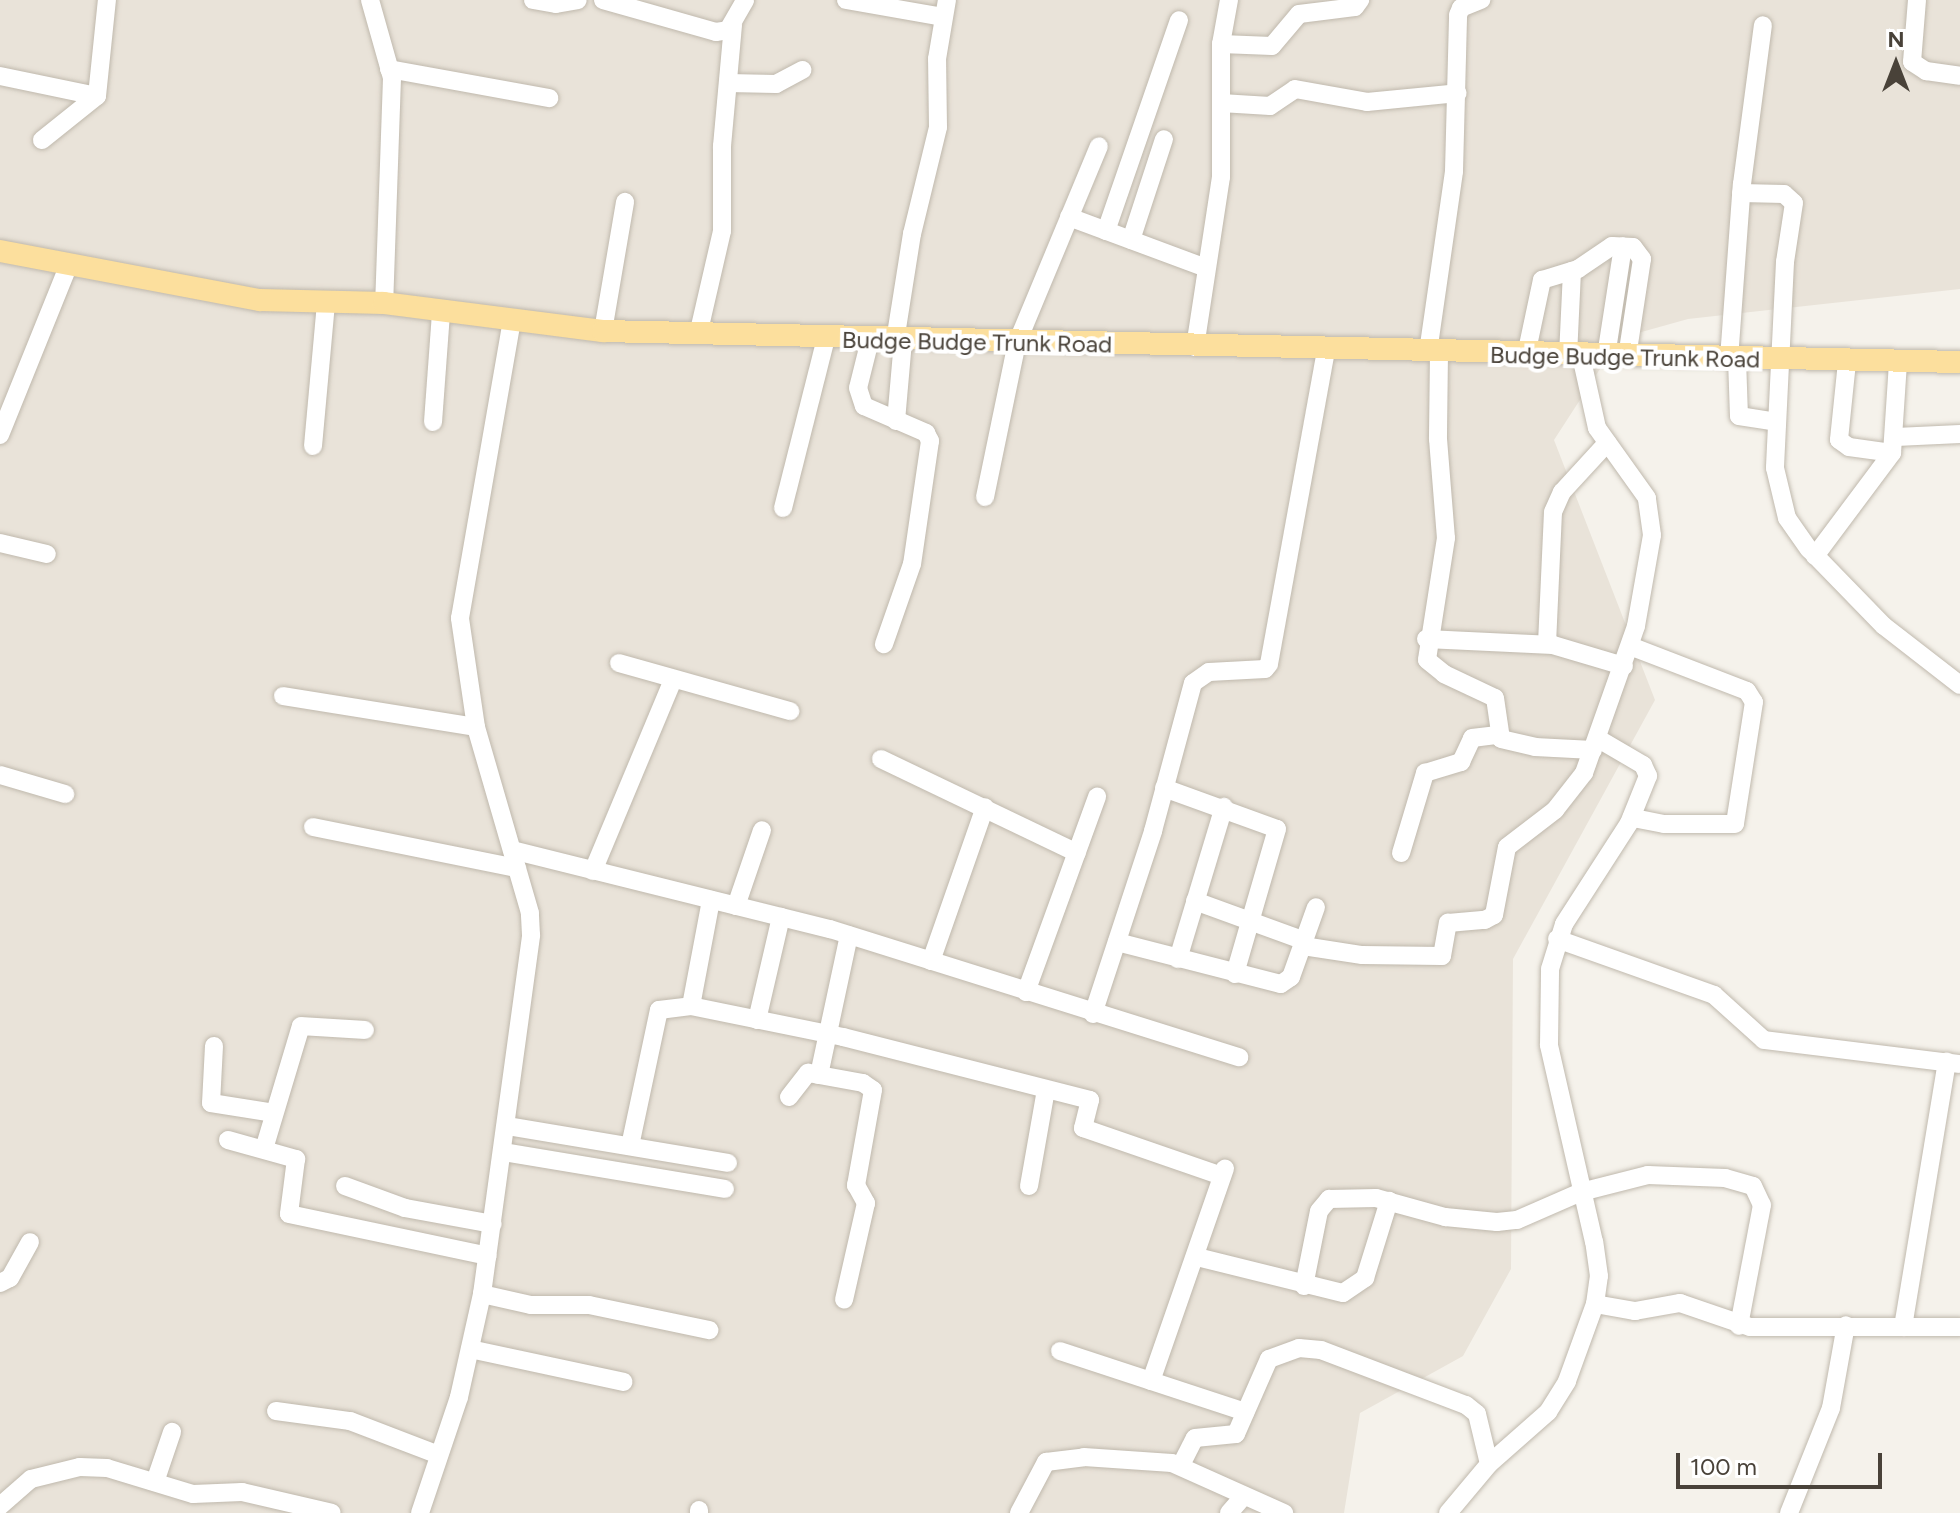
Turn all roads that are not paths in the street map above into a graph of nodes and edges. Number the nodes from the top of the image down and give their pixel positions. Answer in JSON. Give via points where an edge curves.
{"nodes":[{"id":1,"x":107,"y":0,"type":"edge"},
{"id":2,"x":370,"y":0,"type":"edge"},
{"id":3,"x":533,"y":0,"type":"edge"},
{"id":4,"x":578,"y":0,"type":"edge"},
{"id":5,"x":603,"y":0,"type":"edge"},
{"id":6,"x":745,"y":0,"type":"edge"},
{"id":7,"x":846,"y":0,"type":"edge"},
{"id":8,"x":1229,"y":0,"type":"edge"},
{"id":9,"x":1360,"y":0,"type":"edge"},
{"id":10,"x":1481,"y":0,"type":"edge"},
{"id":11,"x":1917,"y":0,"type":"edge"},
{"id":12,"x":1327,"y":5,"type":"edge"},
{"id":13,"x":945,"y":9,"type":"edge"},
{"id":14,"x":1288,"y":10,"type":"edge"},
{"id":15,"x":1179,"y":20,"type":"dead end"},
{"id":16,"x":733,"y":24,"type":"junction"},
{"id":17,"x":1763,"y":25,"type":"dead end"},
{"id":18,"x":1221,"y":44,"type":"junction"},
{"id":19,"x":389,"y":69,"type":"junction"},
{"id":20,"x":802,"y":70,"type":"dead end"},
{"id":21,"x":0,"y":76,"type":"edge"},
{"id":22,"x":1960,"y":76,"type":"edge"},
{"id":23,"x":728,"y":83,"type":"junction"},
{"id":24,"x":1458,"y":93,"type":"junction"},
{"id":25,"x":97,"y":96,"type":"junction"},
{"id":26,"x":549,"y":98,"type":"dead end"},
{"id":27,"x":1221,"y":103,"type":"junction"},
{"id":28,"x":1164,"y":139,"type":"dead end"},
{"id":29,"x":42,"y":140,"type":"dead end"},
{"id":30,"x":1099,"y":146,"type":"dead end"},
{"id":31,"x":1741,"y":193,"type":"junction"},
{"id":32,"x":625,"y":202,"type":"dead end"},
{"id":33,"x":1069,"y":217,"type":"junction"},
{"id":34,"x":1106,"y":231,"type":"junction"},
{"id":35,"x":1131,"y":240,"type":"junction"},
{"id":36,"x":0,"y":251,"type":"edge"},
{"id":37,"x":69,"y":264,"type":"junction"},
{"id":38,"x":1206,"y":268,"type":"junction"},
{"id":39,"x":1572,"y":271,"type":"junction"},
{"id":40,"x":326,"y":302,"type":"junction"},
{"id":41,"x":384,"y":303,"type":"junction"},
{"id":42,"x":441,"y":314,"type":"junction"},
{"id":43,"x":512,"y":320,"type":"junction"},
{"id":44,"x":603,"y":331,"type":"junction"},
{"id":45,"x":698,"y":335,"type":"junction"},
{"id":46,"x":826,"y":338,"type":"junction"},
{"id":47,"x":870,"y":340,"type":"junction"},
{"id":48,"x":899,"y":341,"type":"junction"},
{"id":49,"x":1017,"y":343,"type":"junction"},
{"id":50,"x":1195,"y":347,"type":"junction"},
{"id":51,"x":1326,"y":350,"type":"junction"},
{"id":52,"x":1434,"y":352,"type":"junction"},
{"id":53,"x":1526,"y":355,"type":"junction"},
{"id":54,"x":1574,"y":356,"type":"junction"},
{"id":55,"x":1617,"y":357,"type":"junction"},
{"id":56,"x":1733,"y":359,"type":"junction"},
{"id":57,"x":1780,"y":361,"type":"junction"},
{"id":58,"x":1847,"y":362,"type":"junction"},
{"id":59,"x":1960,"y":362,"type":"edge"},
{"id":60,"x":1898,"y":363,"type":"junction"},
{"id":61,"x":896,"y":421,"type":"junction"},
{"id":62,"x":433,"y":422,"type":"dead end"},
{"id":63,"x":1777,"y":422,"type":"junction"},
{"id":64,"x":1960,"y":434,"type":"edge"},
{"id":65,"x":0,"y":435,"type":"edge"},
{"id":66,"x":1607,"y":443,"type":"junction"},
{"id":67,"x":1894,"y":445,"type":"junction"},
{"id":68,"x":313,"y":446,"type":"dead end"},
{"id":69,"x":985,"y":497,"type":"dead end"},
{"id":70,"x":783,"y":508,"type":"dead end"},
{"id":71,"x":0,"y":543,"type":"edge"},
{"id":72,"x":47,"y":554,"type":"dead end"},
{"id":73,"x":1815,"y":556,"type":"junction"},
{"id":74,"x":1426,"y":639,"type":"junction"},
{"id":75,"x":884,"y":644,"type":"dead end"},
{"id":76,"x":1547,"y":644,"type":"junction"},
{"id":77,"x":1630,"y":646,"type":"junction"},
{"id":78,"x":619,"y":663,"type":"dead end"},
{"id":79,"x":1624,"y":666,"type":"junction"},
{"id":80,"x":673,"y":680,"type":"junction"},
{"id":81,"x":1960,"y":685,"type":"edge"},
{"id":82,"x":283,"y":696,"type":"dead end"},
{"id":83,"x":790,"y":711,"type":"dead end"},
{"id":84,"x":476,"y":727,"type":"junction"},
{"id":85,"x":1498,"y":735,"type":"junction"},
{"id":86,"x":1595,"y":744,"type":"junction"},
{"id":87,"x":881,"y":759,"type":"dead end"},
{"id":88,"x":0,"y":775,"type":"edge"},
{"id":89,"x":1164,"y":788,"type":"junction"},
{"id":90,"x":65,"y":794,"type":"dead end"},
{"id":91,"x":1097,"y":797,"type":"dead end"},
{"id":92,"x":985,"y":807,"type":"junction"},
{"id":93,"x":1224,"y":807,"type":"junction"},
{"id":94,"x":1632,"y":818,"type":"junction"},
{"id":95,"x":313,"y":827,"type":"dead end"},
{"id":96,"x":762,"y":830,"type":"dead end"},
{"id":97,"x":1077,"y":853,"type":"junction"},
{"id":98,"x":1401,"y":853,"type":"dead end"},
{"id":99,"x":515,"y":859,"type":"junction"},
{"id":100,"x":593,"y":871,"type":"junction"},
{"id":101,"x":711,"y":900,"type":"junction"},
{"id":102,"x":1195,"y":901,"type":"junction"},
{"id":103,"x":736,"y":906,"type":"junction"},
{"id":104,"x":1316,"y":907,"type":"dead end"},
{"id":105,"x":781,"y":917,"type":"junction"},
{"id":106,"x":1252,"y":921,"type":"junction"},
{"id":107,"x":849,"y":935,"type":"junction"},
{"id":108,"x":1557,"y":939,"type":"junction"},
{"id":109,"x":1117,"y":942,"type":"junction"},
{"id":110,"x":1304,"y":943,"type":"junction"},
{"id":111,"x":1178,"y":959,"type":"junction"},
{"id":112,"x":931,"y":961,"type":"junction"},
{"id":113,"x":1235,"y":974,"type":"junction"},
{"id":114,"x":1026,"y":992,"type":"junction"},
{"id":115,"x":691,"y":1006,"type":"junction"},
{"id":116,"x":1093,"y":1014,"type":"junction"},
{"id":117,"x":757,"y":1020,"type":"junction"},
{"id":118,"x":365,"y":1030,"type":"dead end"},
{"id":119,"x":828,"y":1034,"type":"junction"},
{"id":120,"x":214,"y":1046,"type":"dead end"},
{"id":121,"x":1239,"y":1057,"type":"dead end"},
{"id":122,"x":1954,"y":1063,"type":"edge"},
{"id":123,"x":819,"y":1075,"type":"junction"},
{"id":124,"x":1046,"y":1090,"type":"junction"},
{"id":125,"x":789,"y":1097,"type":"dead end"},
{"id":126,"x":274,"y":1113,"type":"junction"},
{"id":127,"x":508,"y":1126,"type":"junction"},
{"id":128,"x":228,"y":1140,"type":"dead end"},
{"id":129,"x":630,"y":1146,"type":"junction"},
{"id":130,"x":264,"y":1149,"type":"junction"},
{"id":131,"x":504,"y":1152,"type":"junction"},
{"id":132,"x":728,"y":1163,"type":"dead end"},
{"id":133,"x":345,"y":1186,"type":"dead end"},
{"id":134,"x":1029,"y":1186,"type":"dead end"},
{"id":135,"x":725,"y":1189,"type":"dead end"},
{"id":136,"x":1581,"y":1192,"type":"junction"},
{"id":137,"x":1389,"y":1201,"type":"junction"},
{"id":138,"x":493,"y":1224,"type":"junction"},
{"id":139,"x":30,"y":1242,"type":"dead end"},
{"id":140,"x":488,"y":1256,"type":"junction"},
{"id":141,"x":1197,"y":1257,"type":"junction"},
{"id":142,"x":0,"y":1283,"type":"edge"},
{"id":143,"x":1304,"y":1286,"type":"junction"},
{"id":144,"x":482,"y":1294,"type":"junction"},
{"id":145,"x":844,"y":1300,"type":"dead end"},
{"id":146,"x":1595,"y":1304,"type":"junction"},
{"id":147,"x":1846,"y":1325,"type":"junction"},
{"id":148,"x":1739,"y":1326,"type":"junction"},
{"id":149,"x":1903,"y":1327,"type":"junction"},
{"id":150,"x":1960,"y":1327,"type":"edge"},
{"id":151,"x":709,"y":1330,"type":"dead end"},
{"id":152,"x":470,"y":1349,"type":"junction"},
{"id":153,"x":1060,"y":1351,"type":"dead end"},
{"id":154,"x":1151,"y":1381,"type":"junction"},
{"id":155,"x":624,"y":1382,"type":"dead end"},
{"id":156,"x":276,"y":1411,"type":"dead end"},
{"id":157,"x":1245,"y":1412,"type":"junction"},
{"id":158,"x":172,"y":1432,"type":"dead end"},
{"id":159,"x":436,"y":1454,"type":"junction"},
{"id":160,"x":1489,"y":1464,"type":"junction"},
{"id":161,"x":1181,"y":1465,"type":"junction"},
{"id":162,"x":155,"y":1482,"type":"junction"},
{"id":163,"x":193,"y":1494,"type":"junction"},
{"id":164,"x":1244,"y":1496,"type":"junction"},
{"id":165,"x":0,"y":1506,"type":"edge"},
{"id":166,"x":1020,"y":1512,"type":"edge"},
{"id":167,"x":188,"y":1513,"type":"edge"},
{"id":168,"x":332,"y":1513,"type":"edge"},
{"id":169,"x":420,"y":1513,"type":"edge"},
{"id":170,"x":1229,"y":1513,"type":"edge"},
{"id":171,"x":1284,"y":1513,"type":"edge"},
{"id":172,"x":1448,"y":1513,"type":"edge"},
{"id":173,"x":1789,"y":1513,"type":"edge"}],
"edges":[{"from":1,"to":25,"type":"street"},
{"from":2,"to":19,"type":"street"},
{"from":3,"to":4,"type":"street"},
{"from":5,"to":16,"type":"street","via":[[716,32]]},
{"from":6,"to":16,"type":"street"},
{"from":7,"to":13,"type":"street"},
{"from":8,"to":18,"type":"street"},
{"from":9,"to":12,"type":"street","via":[[1355,7]]},
{"from":10,"to":24,"type":"street","via":[[1461,8],[1458,15]]},
{"from":11,"to":22,"type":"street","via":[[1912,62],[1926,71]]},
{"from":12,"to":14,"type":"street"},
{"from":13,"to":48,"type":"street","via":[[938,127],[912,234]]},
{"from":14,"to":18,"type":"street","via":[[1272,46]]},
{"from":15,"to":34,"type":"street"},
{"from":16,"to":23,"type":"street"},
{"from":17,"to":31,"type":"street"},
{"from":18,"to":27,"type":"street"},
{"from":19,"to":26,"type":"street"},
{"from":19,"to":41,"type":"street","via":[[392,150]]},
{"from":20,"to":23,"type":"street","via":[[776,84]]},
{"from":21,"to":25,"type":"street"},
{"from":23,"to":45,"type":"street","via":[[722,231]]},
{"from":24,"to":27,"type":"street","via":[[1367,102],[1295,89],[1270,106]]},
{"from":24,"to":52,"type":"street"},
{"from":25,"to":29,"type":"street"},
{"from":27,"to":38,"type":"street","via":[[1221,177]]},
{"from":28,"to":35,"type":"street"},
{"from":30,"to":33,"type":"street"},
{"from":31,"to":56,"type":"street"},
{"from":31,"to":57,"type":"street","via":[[1784,194],[1794,203]]},
{"from":32,"to":44,"type":"street"},
{"from":33,"to":34,"type":"street"},
{"from":33,"to":49,"type":"street"},
{"from":34,"to":35,"type":"street"},
{"from":35,"to":38,"type":"street"},
{"from":36,"to":37,"type":"main road","name":"Budge Budge Trunk Road"},
{"from":37,"to":40,"type":"main road","name":"Budge Budge Trunk Road","via":[[260,300]]},
{"from":37,"to":65,"type":"street"},
{"from":38,"to":50,"type":"street"},
{"from":39,"to":53,"type":"street","via":[[1547,277],[1538,286]]},
{"from":39,"to":54,"type":"street"},
{"from":39,"to":55,"type":"street","via":[[1601,248],[1623,246]]},
{"from":40,"to":41,"type":"main road","name":"Budge Budge Trunk Road"},
{"from":40,"to":68,"type":"street"},
{"from":41,"to":42,"type":"main road","name":"Budge Budge Trunk Road"},
{"from":42,"to":43,"type":"main road","name":"Budge Budge Trunk Road"},
{"from":42,"to":62,"type":"street"},
{"from":43,"to":44,"type":"main road","name":"Budge Budge Trunk Road"},
{"from":43,"to":84,"type":"street","via":[[460,618]]},
{"from":44,"to":45,"type":"main road","name":"Budge Budge Trunk Road"},
{"from":45,"to":46,"type":"main road","name":"Budge Budge Trunk Road"},
{"from":46,"to":47,"type":"main road","name":"Budge Budge Trunk Road"},
{"from":46,"to":70,"type":"street"},
{"from":47,"to":48,"type":"main road","name":"Budge Budge Trunk Road"},
{"from":47,"to":61,"type":"street","via":[[860,397],[873,413]]},
{"from":48,"to":49,"type":"main road","name":"Budge Budge Trunk Road"},
{"from":48,"to":61,"type":"street"},
{"from":49,"to":50,"type":"main road","name":"Budge Budge Trunk Road"},
{"from":49,"to":69,"type":"street"},
{"from":50,"to":51,"type":"main road","name":"Budge Budge Trunk Road"},
{"from":51,"to":52,"type":"main road","name":"Budge Budge Trunk Road"},
{"from":51,"to":89,"type":"street","via":[[1269,664],[1265,669],[1199,675],[1187,699]]},
{"from":52,"to":53,"type":"main road","name":"Budge Budge Trunk Road"},
{"from":52,"to":74,"type":"street","via":[[1446,538],[1441,589]]},
{"from":53,"to":54,"type":"main road","name":"Budge Budge Trunk Road"},
{"from":54,"to":55,"type":"main road","name":"Budge Budge Trunk Road"},
{"from":54,"to":66,"type":"street"},
{"from":55,"to":56,"type":"main road","name":"Budge Budge Trunk Road"},
{"from":56,"to":57,"type":"main road","name":"Budge Budge Trunk Road"},
{"from":56,"to":63,"type":"street","via":[[1739,416]]},
{"from":57,"to":58,"type":"main road","name":"Budge Budge Trunk Road"},
{"from":57,"to":63,"type":"street"},
{"from":58,"to":60,"type":"main road","name":"Budge Budge Trunk Road"},
{"from":58,"to":67,"type":"street","via":[[1839,440],[1849,447]]},
{"from":59,"to":60,"type":"main road","name":"Budge Budge Trunk Road"},
{"from":60,"to":67,"type":"street"},
{"from":61,"to":75,"type":"street","via":[[926,433],[930,441],[912,564]]},
{"from":63,"to":73,"type":"street","via":[[1778,492],[1787,518]]},
{"from":64,"to":67,"type":"street"},
{"from":66,"to":76,"type":"street","via":[[1562,492],[1553,512]]},
{"from":66,"to":77,"type":"street","via":[[1647,498],[1652,514],[1645,596]]},
{"from":67,"to":73,"type":"street"},
{"from":71,"to":72,"type":"street"},
{"from":73,"to":81,"type":"street","via":[[1884,626]]},
{"from":74,"to":76,"type":"street"},
{"from":74,"to":85,"type":"street","via":[[1431,665],[1495,698]]},
{"from":76,"to":79,"type":"street","via":[[1576,648]]},
{"from":77,"to":79,"type":"street"},
{"from":77,"to":94,"type":"street","via":[[1747,691],[1754,702],[1735,824],[1678,825]]},
{"from":78,"to":80,"type":"street"},
{"from":79,"to":86,"type":"street"},
{"from":80,"to":83,"type":"street"},
{"from":80,"to":100,"type":"street"},
{"from":82,"to":84,"type":"street"},
{"from":84,"to":99,"type":"street"},
{"from":85,"to":86,"type":"street","via":[[1535,747]]},
{"from":85,"to":98,"type":"street","via":[[1472,738],[1461,762],[1425,773]]},
{"from":86,"to":94,"type":"street","via":[[1646,770],[1647,786]]},
{"from":86,"to":110,"type":"street","via":[[1564,801],[1507,847],[1494,915],[1448,923],[1442,956],[1362,955]]},
{"from":87,"to":92,"type":"street"},
{"from":88,"to":90,"type":"street"},
{"from":89,"to":93,"type":"street"},
{"from":89,"to":109,"type":"street"},
{"from":91,"to":97,"type":"street"},
{"from":92,"to":97,"type":"street"},
{"from":92,"to":112,"type":"street"},
{"from":93,"to":102,"type":"street"},
{"from":93,"to":106,"type":"street","via":[[1277,829]]},
{"from":94,"to":108,"type":"street"},
{"from":95,"to":99,"type":"street"},
{"from":96,"to":103,"type":"street"},
{"from":97,"to":114,"type":"street"},
{"from":99,"to":100,"type":"street"},
{"from":99,"to":127,"type":"street","via":[[531,935]]},
{"from":100,"to":101,"type":"street"},
{"from":101,"to":103,"type":"street"},
{"from":101,"to":115,"type":"street"},
{"from":102,"to":106,"type":"street"},
{"from":102,"to":111,"type":"street"},
{"from":103,"to":105,"type":"street"},
{"from":104,"to":110,"type":"street"},
{"from":105,"to":107,"type":"street"},
{"from":105,"to":117,"type":"street"},
{"from":106,"to":110,"type":"street"},
{"from":106,"to":113,"type":"street"},
{"from":107,"to":112,"type":"street"},
{"from":107,"to":119,"type":"street"},
{"from":108,"to":122,"type":"street","via":[[1714,995],[1764,1040]]},
{"from":108,"to":136,"type":"street","via":[[1548,997],[1549,1045]]},
{"from":109,"to":111,"type":"street"},
{"from":109,"to":116,"type":"street"},
{"from":110,"to":113,"type":"street","via":[[1287,983]]},
{"from":111,"to":113,"type":"street"},
{"from":112,"to":114,"type":"street"},
{"from":114,"to":116,"type":"street"},
{"from":115,"to":117,"type":"street"},
{"from":115,"to":129,"type":"street","via":[[659,1010]]},
{"from":116,"to":121,"type":"street"},
{"from":117,"to":119,"type":"street"},
{"from":118,"to":126,"type":"street","via":[[301,1026]]},
{"from":119,"to":123,"type":"street"},
{"from":119,"to":124,"type":"street"},
{"from":120,"to":126,"type":"street","via":[[211,1103]]},
{"from":122,"to":149,"type":"street"},
{"from":123,"to":125,"type":"street","via":[[802,1075]]},
{"from":123,"to":145,"type":"street","via":[[863,1083],[873,1090],[856,1185],[866,1203]]},
{"from":124,"to":134,"type":"street"},
{"from":124,"to":141,"type":"street","via":[[1090,1100],[1083,1128],[1224,1170]]},
{"from":126,"to":130,"type":"street"},
{"from":127,"to":129,"type":"street"},
{"from":127,"to":131,"type":"street"},
{"from":128,"to":130,"type":"street"},
{"from":129,"to":132,"type":"street"},
{"from":130,"to":140,"type":"street","via":[[296,1159],[289,1214]]},
{"from":131,"to":135,"type":"street"},
{"from":131,"to":138,"type":"street"},
{"from":133,"to":138,"type":"street","via":[[405,1208]]},
{"from":136,"to":137,"type":"street","via":[[1517,1220],[1497,1222],[1445,1217]]},
{"from":136,"to":146,"type":"street","via":[[1599,1276]]},
{"from":136,"to":148,"type":"street","via":[[1648,1175],[1725,1178],[1753,1186],[1760,1196],[1761,1219],[1742,1291]]},
{"from":137,"to":143,"type":"street","via":[[1378,1245],[1359,1285],[1343,1293]]},
{"from":137,"to":143,"type":"street","via":[[1339,1197],[1323,1202]]},
{"from":138,"to":140,"type":"street"},
{"from":139,"to":142,"type":"street","via":[[10,1278]]},
{"from":140,"to":144,"type":"street"},
{"from":141,"to":143,"type":"street"},
{"from":141,"to":154,"type":"street"},
{"from":144,"to":151,"type":"street","via":[[531,1305],[589,1305]]},
{"from":144,"to":152,"type":"street"},
{"from":146,"to":148,"type":"street","via":[[1635,1311],[1680,1303]]},
{"from":146,"to":160,"type":"street","via":[[1567,1381],[1548,1412]]},
{"from":147,"to":148,"type":"street"},
{"from":147,"to":149,"type":"street"},
{"from":147,"to":173,"type":"street","via":[[1831,1408]]},
{"from":149,"to":150,"type":"street"},
{"from":152,"to":155,"type":"street"},
{"from":152,"to":159,"type":"street"},
{"from":153,"to":154,"type":"street"},
{"from":154,"to":157,"type":"street"},
{"from":156,"to":159,"type":"street","via":[[350,1421]]},
{"from":157,"to":160,"type":"street","via":[[1269,1359],[1299,1348],[1321,1350],[1466,1405],[1477,1414]]},
{"from":157,"to":161,"type":"street","via":[[1236,1434],[1195,1438]]},
{"from":158,"to":162,"type":"street"},
{"from":159,"to":169,"type":"street"},
{"from":160,"to":172,"type":"street"},
{"from":161,"to":164,"type":"street"},
{"from":161,"to":166,"type":"street","via":[[1058,1458],[1035,1475]]},
{"from":162,"to":163,"type":"street"},
{"from":162,"to":165,"type":"street","via":[[107,1468],[61,1468],[31,1479]]},
{"from":163,"to":167,"type":"street"},
{"from":163,"to":168,"type":"street","via":[[242,1492]]},
{"from":164,"to":170,"type":"street"},
{"from":164,"to":171,"type":"street"}]}
